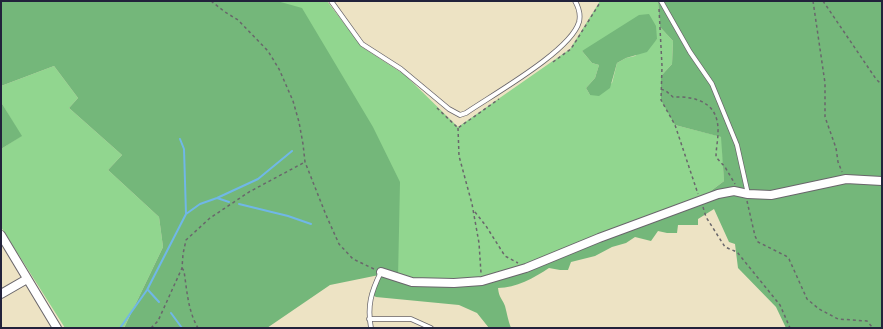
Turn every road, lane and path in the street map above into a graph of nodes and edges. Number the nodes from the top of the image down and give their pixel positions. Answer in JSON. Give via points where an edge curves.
{"nodes":[{"id":1,"x":211,"y":1,"type":"edge"},
{"id":2,"x":331,"y":1,"type":"edge"},
{"id":3,"x":576,"y":1,"type":"edge"},
{"id":4,"x":601,"y":1,"type":"edge"},
{"id":5,"x":661,"y":1,"type":"edge"},
{"id":6,"x":813,"y":1,"type":"edge"},
{"id":7,"x":823,"y":1,"type":"edge"},
{"id":8,"x":659,"y":6,"type":"dead end"},
{"id":9,"x":552,"y":62,"type":"dead end"},
{"id":10,"x":882,"y":85,"type":"edge"},
{"id":11,"x":661,"y":89,"type":"junction"},
{"id":12,"x":502,"y":97,"type":"dead end"},
{"id":13,"x":437,"y":107,"type":"dead end"},
{"id":14,"x":458,"y":128,"type":"junction"},
{"id":15,"x":305,"y":162,"type":"junction"},
{"id":16,"x":846,"y":179,"type":"junction"},
{"id":17,"x":882,"y":181,"type":"edge"},
{"id":18,"x":745,"y":193,"type":"junction"},
{"id":19,"x":700,"y":200,"type":"junction"},
{"id":20,"x":474,"y":211,"type":"junction"},
{"id":21,"x":1,"y":235,"type":"edge"},
{"id":22,"x":182,"y":268,"type":"junction"},
{"id":23,"x":526,"y":268,"type":"junction"},
{"id":24,"x":381,"y":272,"type":"junction"},
{"id":25,"x":27,"y":279,"type":"junction"},
{"id":26,"x":482,"y":281,"type":"junction"},
{"id":27,"x":1,"y":294,"type":"edge"},
{"id":28,"x":369,"y":319,"type":"junction"},
{"id":29,"x":57,"y":328,"type":"edge"},
{"id":30,"x":151,"y":328,"type":"edge"},
{"id":31,"x":198,"y":328,"type":"edge"},
{"id":32,"x":371,"y":328,"type":"edge"},
{"id":33,"x":431,"y":328,"type":"edge"},
{"id":34,"x":790,"y":328,"type":"edge"},
{"id":35,"x":873,"y":328,"type":"edge"}],
"edges":[{"from":1,"to":15,"type":"path","via":[[238,20],[268,51],[279,69],[299,122]]},
{"from":2,"to":3,"type":"lane","via":[[362,44],[401,69],[449,109],[460,115],[554,54],[568,41],[579,22],[580,14]]},
{"from":4,"to":9,"type":"path","via":[[571,49]]},
{"from":5,"to":18,"type":"lane","via":[[712,84],[737,145]]},
{"from":6,"to":16,"type":"path","via":[[824,82],[825,117],[838,162]]},
{"from":7,"to":10,"type":"path"},
{"from":8,"to":11,"type":"path"},
{"from":11,"to":18,"type":"path","via":[[673,97],[699,99],[714,111],[718,132],[716,157]]},
{"from":11,"to":19,"type":"path","via":[[661,100],[675,125]]},
{"from":12,"to":14,"type":"path"},
{"from":13,"to":14,"type":"path"},
{"from":14,"to":20,"type":"path","via":[[459,156]]},
{"from":15,"to":22,"type":"path","via":[[255,188],[210,218],[186,240]]},
{"from":15,"to":24,"type":"path","via":[[339,244],[353,259]]},
{"from":16,"to":17,"type":"street"},
{"from":16,"to":18,"type":"street","via":[[771,195]]},
{"from":18,"to":19,"type":"street","via":[[734,191]]},
{"from":18,"to":35,"type":"path","via":[[758,242],[789,259],[807,299],[838,319],[866,321]]},
{"from":19,"to":23,"type":"street"},
{"from":19,"to":34,"type":"path","via":[[706,217],[725,247],[737,252],[780,305]]},
{"from":20,"to":23,"type":"path","via":[[505,256]]},
{"from":20,"to":26,"type":"path"},
{"from":21,"to":25,"type":"street"},
{"from":22,"to":30,"type":"path","via":[[158,321]]},
{"from":22,"to":31,"type":"path","via":[[189,307]]},
{"from":23,"to":26,"type":"street"},
{"from":24,"to":26,"type":"street","via":[[412,282]]},
{"from":24,"to":28,"type":"lane","via":[[369,300]]},
{"from":25,"to":27,"type":"street"},
{"from":25,"to":29,"type":"street"},
{"from":28,"to":32,"type":"lane"},
{"from":28,"to":33,"type":"lane","via":[[410,319]]}]}
